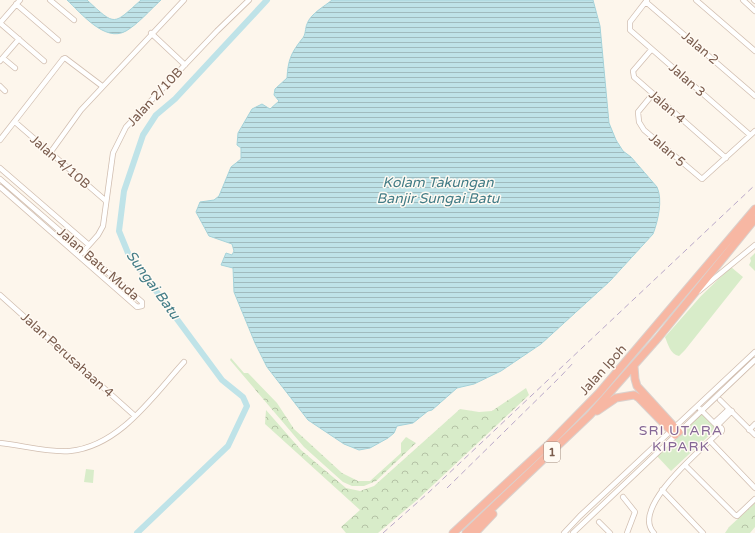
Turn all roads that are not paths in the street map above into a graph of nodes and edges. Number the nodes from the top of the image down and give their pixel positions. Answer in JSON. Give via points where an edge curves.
{"nodes":[{"id":1,"x":50,"y":0,"type":"edge"},
{"id":2,"x":184,"y":0,"type":"edge"},
{"id":3,"x":249,"y":0,"type":"edge"},
{"id":4,"x":696,"y":0,"type":"edge"},
{"id":5,"x":743,"y":0,"type":"edge"},
{"id":6,"x":646,"y":1,"type":"edge"},
{"id":7,"x":18,"y":2,"type":"edge"},
{"id":8,"x":755,"y":11,"type":"edge"},
{"id":9,"x":74,"y":20,"type":"dead end"},
{"id":10,"x":0,"y":23,"type":"edge"},
{"id":11,"x":151,"y":33,"type":"junction"},
{"id":12,"x":19,"y":39,"type":"junction"},
{"id":13,"x":58,"y":40,"type":"dead end"},
{"id":14,"x":651,"y":50,"type":"junction"},
{"id":15,"x":755,"y":51,"type":"edge"},
{"id":16,"x":1,"y":59,"type":"edge"},
{"id":17,"x":44,"y":61,"type":"dead end"},
{"id":18,"x":185,"y":64,"type":"junction"},
{"id":19,"x":15,"y":68,"type":"dead end"},
{"id":20,"x":0,"y":86,"type":"edge"},
{"id":21,"x":102,"y":86,"type":"junction"},
{"id":22,"x":5,"y":90,"type":"dead end"},
{"id":23,"x":652,"y":95,"type":"junction"},
{"id":24,"x":755,"y":96,"type":"edge"},
{"id":25,"x":14,"y":122,"type":"junction"},
{"id":26,"x":755,"y":131,"type":"edge"},
{"id":27,"x":750,"y":135,"type":"junction"},
{"id":28,"x":0,"y":140,"type":"edge"},
{"id":29,"x":50,"y":153,"type":"junction"},
{"id":30,"x":726,"y":158,"type":"junction"},
{"id":31,"x":0,"y":168,"type":"edge"},
{"id":32,"x":0,"y":179,"type":"edge"},
{"id":33,"x":0,"y":187,"type":"edge"},
{"id":34,"x":106,"y":201,"type":"junction"},
{"id":35,"x":755,"y":209,"type":"edge"},
{"id":36,"x":755,"y":219,"type":"edge"},
{"id":37,"x":89,"y":245,"type":"junction"},
{"id":38,"x":755,"y":245,"type":"edge"},
{"id":39,"x":84,"y":251,"type":"junction"},
{"id":40,"x":79,"y":256,"type":"junction"},
{"id":41,"x":0,"y":295,"type":"edge"},
{"id":42,"x":690,"y":297,"type":"junction"},
{"id":43,"x":755,"y":352,"type":"edge"},
{"id":44,"x":755,"y":360,"type":"edge"},
{"id":45,"x":184,"y":362,"type":"dead end"},
{"id":46,"x":634,"y":366,"type":"junction"},
{"id":47,"x":720,"y":400,"type":"dead end"},
{"id":48,"x":700,"y":408,"type":"junction"},
{"id":49,"x":730,"y":410,"type":"junction"},
{"id":50,"x":590,"y":415,"type":"junction"},
{"id":51,"x":134,"y":416,"type":"junction"},
{"id":52,"x":755,"y":424,"type":"edge"},
{"id":53,"x":716,"y":425,"type":"junction"},
{"id":54,"x":749,"y":430,"type":"junction"},
{"id":55,"x":675,"y":431,"type":"junction"},
{"id":56,"x":755,"y":435,"type":"edge"},
{"id":57,"x":710,"y":441,"type":"junction"},
{"id":58,"x":0,"y":443,"type":"edge"},
{"id":59,"x":685,"y":465,"type":"junction"},
{"id":60,"x":755,"y":488,"type":"edge"},
{"id":61,"x":500,"y":490,"type":"junction"},
{"id":62,"x":662,"y":490,"type":"junction"},
{"id":63,"x":506,"y":496,"type":"junction"},
{"id":64,"x":623,"y":497,"type":"dead end"},
{"id":65,"x":755,"y":499,"type":"edge"},
{"id":66,"x":491,"y":516,"type":"junction"},
{"id":67,"x":599,"y":522,"type":"dead end"},
{"id":68,"x":448,"y":533,"type":"edge"},
{"id":69,"x":453,"y":533,"type":"edge"},
{"id":70,"x":466,"y":533,"type":"edge"},
{"id":71,"x":475,"y":533,"type":"edge"},
{"id":72,"x":480,"y":533,"type":"edge"},
{"id":73,"x":564,"y":533,"type":"edge"},
{"id":74,"x":572,"y":533,"type":"edge"},
{"id":75,"x":610,"y":533,"type":"edge"},
{"id":76,"x":627,"y":533,"type":"edge"},
{"id":77,"x":654,"y":533,"type":"edge"},
{"id":78,"x":703,"y":533,"type":"edge"}],
"edges":[{"from":1,"to":9,"type":"street"},
{"from":2,"to":11,"type":"street"},
{"from":3,"to":18,"type":"street","name":"Jalan 2/10B"},
{"from":4,"to":15,"type":"street"},
{"from":5,"to":8,"type":"street"},
{"from":6,"to":14,"type":"street","name":"Jalan 3","via":[[630,22],[630,30]]},
{"from":6,"to":24,"type":"street","name":"Jalan 2"},
{"from":7,"to":10,"type":"street"},
{"from":7,"to":13,"type":"street"},
{"from":10,"to":12,"type":"street"},
{"from":11,"to":18,"type":"street"},
{"from":11,"to":21,"type":"street"},
{"from":12,"to":16,"type":"street"},
{"from":12,"to":17,"type":"street"},
{"from":14,"to":23,"type":"street","name":"Jalan 4","via":[[633,74]]},
{"from":14,"to":27,"type":"street","name":"Jalan 3"},
{"from":16,"to":19,"type":"street"},
{"from":18,"to":34,"type":"street","name":"Jalan 2/10B","via":[[126,127],[113,153]]},
{"from":20,"to":22,"type":"street"},
{"from":21,"to":25,"type":"street","via":[[65,58],[60,61]]},
{"from":21,"to":29,"type":"street"},
{"from":23,"to":30,"type":"street","name":"Jalan 4"},
{"from":23,"to":30,"type":"street","name":"Jalan 5","via":[[638,112],[639,122],[644,130],[700,179],[704,179]]},
{"from":25,"to":28,"type":"street"},
{"from":25,"to":29,"type":"street","name":"Jalan 4/10B"},
{"from":26,"to":27,"type":"street"},
{"from":27,"to":30,"type":"street"},
{"from":29,"to":34,"type":"street","name":"Jalan 4/10B"},
{"from":31,"to":37,"type":"street"},
{"from":32,"to":39,"type":"street","name":"Jalan Batu Muda"},
{"from":33,"to":40,"type":"street","name":"Jalan Batu Muda"},
{"from":34,"to":37,"type":"street","name":"Jalan 2/10B","via":[[104,226]]},
{"from":35,"to":61,"type":"highway","name":"Jalan Ipoh","number":"1","via":[[620,370],[550,443]]},
{"from":36,"to":42,"type":"highway","name":"Jalan Ipoh","number":"1"},
{"from":37,"to":39,"type":"street","name":"Jalan 2/10B"},
{"from":38,"to":42,"type":"street","via":[[716,279]]},
{"from":39,"to":40,"type":"street","name":"Jalan 2/10B"},
{"from":39,"to":40,"type":"street","name":"Jalan Batu Muda","via":[[142,302],[142,306],[137,307]]},
{"from":41,"to":51,"type":"street","name":"Jalan Perusahaan 4"},
{"from":42,"to":46,"type":"highway","name":"Jalan Ipoh","number":"1"},
{"from":43,"to":48,"type":"street"},
{"from":44,"to":48,"type":"street"},
{"from":45,"to":51,"type":"street"},
{"from":46,"to":50,"type":"highway","name":"Jalan Ipoh","number":"1"},
{"from":46,"to":55,"type":"highway","via":[[637,386]]},
{"from":47,"to":49,"type":"street"},
{"from":48,"to":53,"type":"street"},
{"from":48,"to":55,"type":"street"},
{"from":49,"to":53,"type":"street"},
{"from":49,"to":54,"type":"street"},
{"from":50,"to":55,"type":"highway","via":[[616,398],[634,395]]},
{"from":50,"to":63,"type":"highway","name":"Jalan Ipoh","number":"1"},
{"from":51,"to":58,"type":"street","via":[[100,442],[72,451]]},
{"from":52,"to":54,"type":"street"},
{"from":53,"to":57,"type":"street","via":[[722,430]]},
{"from":54,"to":56,"type":"street"},
{"from":55,"to":73,"type":"street"},
{"from":55,"to":74,"type":"street"},
{"from":57,"to":59,"type":"street"},
{"from":57,"to":60,"type":"street"},
{"from":59,"to":62,"type":"street"},
{"from":59,"to":65,"type":"street","via":[[734,516]]},
{"from":61,"to":68,"type":"highway"},
{"from":61,"to":69,"type":"highway","name":"Jalan Ipoh","number":"1"},
{"from":62,"to":77,"type":"street","via":[[648,519],[649,527]]},
{"from":62,"to":78,"type":"street"},
{"from":63,"to":66,"type":"highway"},
{"from":63,"to":70,"type":"highway","name":"Jalan Ipoh","number":"1"},
{"from":64,"to":76,"type":"street","via":[[635,512]]},
{"from":66,"to":71,"type":"highway"},
{"from":66,"to":72,"type":"street"},
{"from":67,"to":75,"type":"street"}]}
